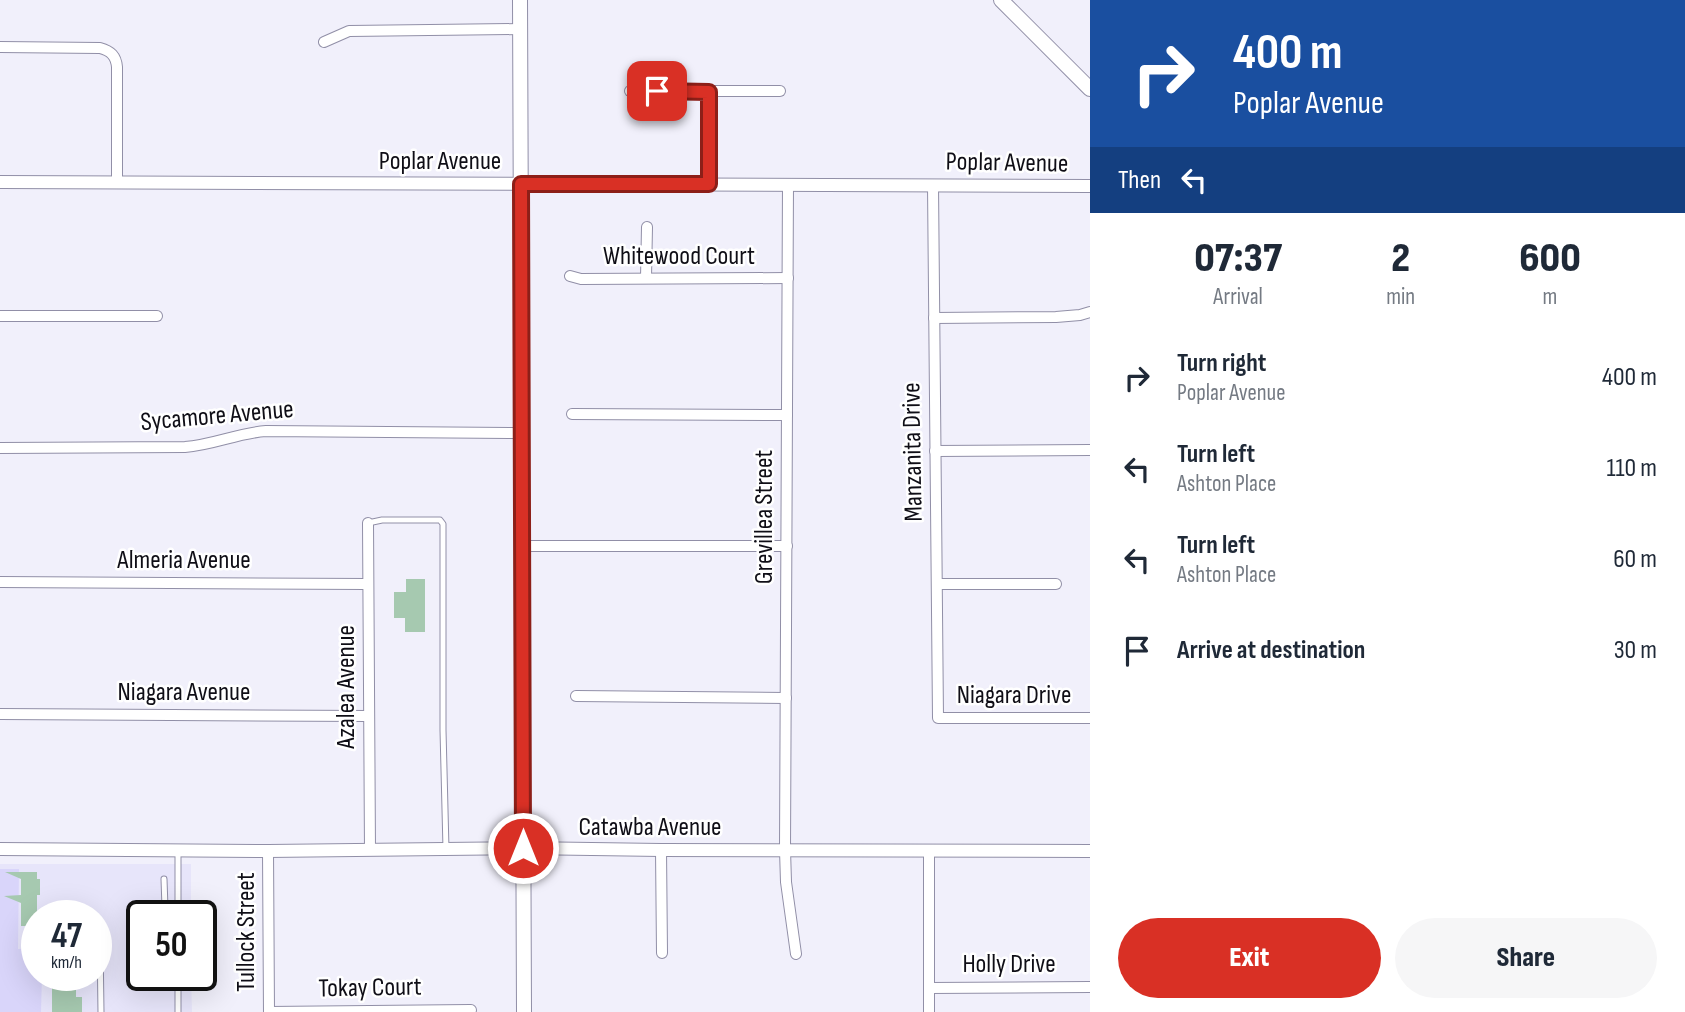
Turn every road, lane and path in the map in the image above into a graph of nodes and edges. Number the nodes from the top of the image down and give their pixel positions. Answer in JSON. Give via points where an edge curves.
{"nodes":[{"id":1,"x":520,"y":0,"type":"edge"},
{"id":2,"x":1001,"y":0,"type":"edge"},
{"id":3,"x":520,"y":29,"type":"junction"},
{"id":4,"x":324,"y":42,"type":"dead end"},
{"id":5,"x":0,"y":47,"type":"edge"},
{"id":6,"x":1087,"y":80,"type":"edge"},
{"id":7,"x":630,"y":91,"type":"dead end"},
{"id":8,"x":780,"y":91,"type":"dead end"},
{"id":9,"x":709,"y":92,"type":"junction"},
{"id":10,"x":0,"y":182,"type":"edge"},
{"id":11,"x":117,"y":183,"type":"junction"},
{"id":12,"x":521,"y":184,"type":"junction"},
{"id":13,"x":709,"y":184,"type":"junction"},
{"id":14,"x":788,"y":184,"type":"junction"},
{"id":15,"x":933,"y":185,"type":"junction"},
{"id":16,"x":1090,"y":187,"type":"edge"},
{"id":17,"x":647,"y":227,"type":"dead end"},
{"id":18,"x":570,"y":276,"type":"dead end"},
{"id":19,"x":646,"y":278,"type":"junction"},
{"id":20,"x":788,"y":278,"type":"junction"},
{"id":21,"x":1090,"y":313,"type":"edge"},
{"id":22,"x":0,"y":316,"type":"edge"},
{"id":23,"x":157,"y":316,"type":"dead end"},
{"id":24,"x":934,"y":318,"type":"junction"},
{"id":25,"x":572,"y":414,"type":"dead end"},
{"id":26,"x":787,"y":415,"type":"junction"},
{"id":27,"x":522,"y":433,"type":"junction"},
{"id":28,"x":0,"y":448,"type":"edge"},
{"id":29,"x":1090,"y":450,"type":"edge"},
{"id":30,"x":935,"y":451,"type":"junction"},
{"id":31,"x":368,"y":523,"type":"joint"},
{"id":32,"x":522,"y":546,"type":"junction"},
{"id":33,"x":787,"y":546,"type":"junction"},
{"id":34,"x":0,"y":582,"type":"edge"},
{"id":35,"x":368,"y":584,"type":"junction"},
{"id":36,"x":937,"y":584,"type":"junction"},
{"id":37,"x":1056,"y":584,"type":"dead end"},
{"id":38,"x":576,"y":696,"type":"dead end"},
{"id":39,"x":786,"y":698,"type":"junction"},
{"id":40,"x":0,"y":714,"type":"edge"},
{"id":41,"x":369,"y":716,"type":"junction"},
{"id":42,"x":938,"y":718,"type":"joint"},
{"id":43,"x":1090,"y":718,"type":"edge"},
{"id":44,"x":523,"y":848,"type":"junction"},
{"id":45,"x":0,"y":849,"type":"edge"},
{"id":46,"x":178,"y":850,"type":"junction"},
{"id":47,"x":370,"y":850,"type":"junction"},
{"id":48,"x":446,"y":850,"type":"junction"},
{"id":49,"x":661,"y":850,"type":"junction"},
{"id":50,"x":785,"y":850,"type":"junction"},
{"id":51,"x":929,"y":850,"type":"junction"},
{"id":52,"x":268,"y":851,"type":"junction"},
{"id":53,"x":1090,"y":851,"type":"edge"},
{"id":54,"x":164,"y":879,"type":"dead end"},
{"id":55,"x":165,"y":900,"type":"edge"},
{"id":56,"x":178,"y":900,"type":"edge"},
{"id":57,"x":662,"y":953,"type":"dead end"},
{"id":58,"x":796,"y":954,"type":"dead end"},
{"id":59,"x":1090,"y":987,"type":"edge"},
{"id":60,"x":929,"y":988,"type":"junction"},
{"id":61,"x":101,"y":991,"type":"edge"},
{"id":62,"x":178,"y":991,"type":"edge"},
{"id":63,"x":471,"y":1010,"type":"dead end"},
{"id":64,"x":101,"y":1012,"type":"edge"},
{"id":65,"x":178,"y":1012,"type":"edge"},
{"id":66,"x":270,"y":1012,"type":"edge"},
{"id":67,"x":524,"y":1012,"type":"edge"},
{"id":68,"x":929,"y":1012,"type":"edge"}],
"edges":[{"from":1,"to":3,"type":"main road"},
{"from":2,"to":6,"type":"main road"},
{"from":3,"to":4,"type":"street","via":[[349,31]]},
{"from":3,"to":12,"type":"main road"},
{"from":5,"to":11,"type":"street","via":[[100,48],[113,54],[117,60]]},
{"from":7,"to":9,"type":"street"},
{"from":8,"to":9,"type":"street"},
{"from":9,"to":13,"type":"street"},
{"from":10,"to":11,"type":"street","name":"Poplar Avenue"},
{"from":11,"to":12,"type":"street","name":"Poplar Avenue"},
{"from":12,"to":13,"type":"street","name":"Poplar Avenue"},
{"from":12,"to":27,"type":"main road"},
{"from":13,"to":14,"type":"street","name":"Poplar Avenue"},
{"from":14,"to":15,"type":"street","name":"Poplar Avenue"},
{"from":14,"to":20,"type":"street","name":"Grevillea Street"},
{"from":15,"to":16,"type":"street","name":"Poplar Avenue"},
{"from":15,"to":24,"type":"street","name":"Manzanita Drive"},
{"from":17,"to":19,"type":"street"},
{"from":18,"to":19,"type":"street","name":"Whitewood Court"},
{"from":19,"to":20,"type":"street","name":"Whitewood Court"},
{"from":20,"to":26,"type":"street","name":"Grevillea Street"},
{"from":21,"to":24,"type":"street"},
{"from":22,"to":23,"type":"street"},
{"from":24,"to":30,"type":"street","name":"Manzanita Drive"},
{"from":25,"to":26,"type":"street"},
{"from":26,"to":33,"type":"street","name":"Grevillea Street"},
{"from":27,"to":28,"type":"street","name":"Sycamore Avenue","via":[[266,431],[186,447]]},
{"from":27,"to":32,"type":"main road"},
{"from":29,"to":30,"type":"street"},
{"from":30,"to":36,"type":"street","name":"Manzanita Drive"},
{"from":31,"to":35,"type":"street","name":"Azalea Avenue"},
{"from":31,"to":48,"type":"lane","via":[[440,520],[443,524]]},
{"from":32,"to":33,"type":"street"},
{"from":32,"to":44,"type":"main road"},
{"from":33,"to":39,"type":"street","name":"Grevillea Street"},
{"from":34,"to":35,"type":"street","name":"Almeria Avenue"},
{"from":35,"to":41,"type":"street","name":"Azalea Avenue"},
{"from":36,"to":37,"type":"street"},
{"from":36,"to":42,"type":"street","name":"Manzanita Drive"},
{"from":38,"to":39,"type":"street"},
{"from":39,"to":50,"type":"street","name":"Grevillea Street"},
{"from":40,"to":41,"type":"street","name":"Niagara Avenue"},
{"from":41,"to":47,"type":"street","name":"Azalea Avenue"},
{"from":42,"to":43,"type":"street","name":"Niagara Drive"},
{"from":44,"to":48,"type":"street","name":"Catawba Avenue"},
{"from":44,"to":49,"type":"street","name":"Catawba Avenue"},
{"from":44,"to":67,"type":"main road"},
{"from":45,"to":46,"type":"street","name":"Catawba Avenue"},
{"from":46,"to":52,"type":"street","name":"Catawba Avenue"},
{"from":46,"to":56,"type":"lane"},
{"from":47,"to":48,"type":"street","name":"Catawba Avenue"},
{"from":47,"to":52,"type":"street","name":"Catawba Avenue"},
{"from":49,"to":50,"type":"street","name":"Catawba Avenue"},
{"from":49,"to":57,"type":"street"},
{"from":50,"to":51,"type":"street","name":"Catawba Avenue"},
{"from":50,"to":58,"type":"street","name":"Grevillea Street"},
{"from":51,"to":53,"type":"street","name":"Catawba Avenue"},
{"from":51,"to":60,"type":"street"},
{"from":52,"to":66,"type":"street","name":"Tullock Street"},
{"from":54,"to":55,"type":"lane"},
{"from":59,"to":60,"type":"street","name":"Holly Drive"},
{"from":60,"to":68,"type":"street"},
{"from":61,"to":64,"type":"lane"},
{"from":62,"to":65,"type":"lane"},
{"from":63,"to":66,"type":"street","name":"Tokay Court"}]}
